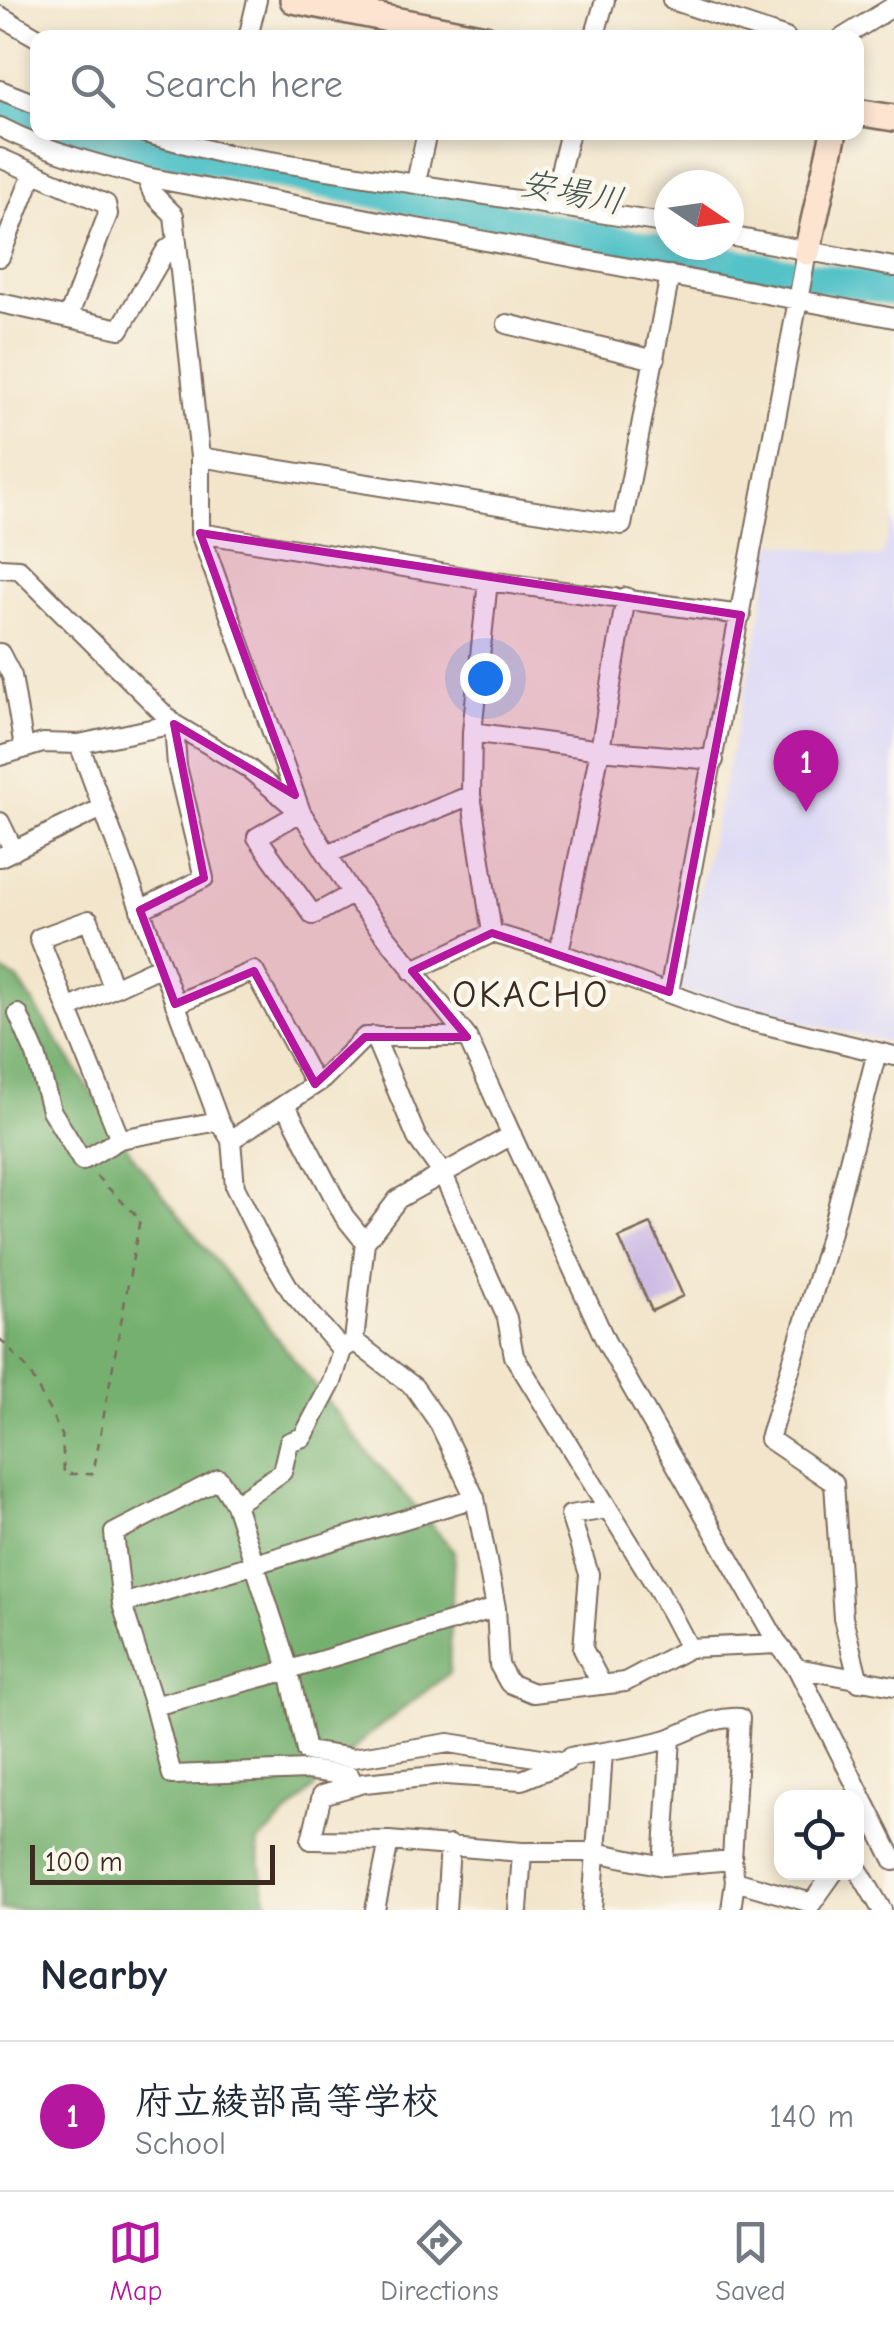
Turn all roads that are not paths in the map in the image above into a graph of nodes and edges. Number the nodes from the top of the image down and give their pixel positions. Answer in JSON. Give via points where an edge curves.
{"nodes":[{"id":1,"x":257,"y":0,"type":"edge"},
{"id":2,"x":293,"y":0,"type":"edge"},
{"id":3,"x":605,"y":0,"type":"edge"},
{"id":4,"x":672,"y":0,"type":"edge"},
{"id":5,"x":894,"y":6,"type":"edge"},
{"id":6,"x":717,"y":8,"type":"edge"},
{"id":7,"x":0,"y":16,"type":"edge"},
{"id":8,"x":250,"y":30,"type":"edge"},
{"id":9,"x":431,"y":30,"type":"edge"},
{"id":10,"x":596,"y":30,"type":"edge"},
{"id":11,"x":768,"y":30,"type":"edge"},
{"id":12,"x":855,"y":30,"type":"edge"},
{"id":13,"x":30,"y":33,"type":"edge"},
{"id":14,"x":0,"y":90,"type":"edge"},
{"id":15,"x":30,"y":102,"type":"edge"},
{"id":16,"x":864,"y":113,"type":"edge"},
{"id":17,"x":894,"y":118,"type":"edge"},
{"id":18,"x":0,"y":127,"type":"edge"},
{"id":19,"x":171,"y":140,"type":"edge"},
{"id":20,"x":425,"y":140,"type":"edge"},
{"id":21,"x":568,"y":140,"type":"edge"},
{"id":22,"x":832,"y":140,"type":"edge"},
{"id":23,"x":0,"y":158,"type":"edge"},
{"id":24,"x":33,"y":173,"type":"junction"},
{"id":25,"x":146,"y":177,"type":"junction"},
{"id":26,"x":416,"y":182,"type":"junction"},
{"id":27,"x":551,"y":208,"type":"junction"},
{"id":28,"x":654,"y":222,"type":"edge"},
{"id":29,"x":744,"y":239,"type":"edge"},
{"id":30,"x":177,"y":241,"type":"junction"},
{"id":31,"x":807,"y":252,"type":"junction"},
{"id":32,"x":0,"y":257,"type":"edge"},
{"id":33,"x":894,"y":267,"type":"edge"},
{"id":34,"x":670,"y":276,"type":"junction"},
{"id":35,"x":798,"y":295,"type":"junction"},
{"id":36,"x":0,"y":303,"type":"edge"},
{"id":37,"x":69,"y":315,"type":"junction"},
{"id":38,"x":894,"y":318,"type":"edge"},
{"id":39,"x":508,"y":324,"type":"dead end"},
{"id":40,"x":655,"y":360,"type":"junction"},
{"id":41,"x":200,"y":457,"type":"junction"},
{"id":42,"x":200,"y":533,"type":"junction"},
{"id":43,"x":0,"y":568,"type":"edge"},
{"id":44,"x":488,"y":582,"type":"junction"},
{"id":45,"x":626,"y":597,"type":"junction"},
{"id":46,"x":741,"y":614,"type":"junction"},
{"id":47,"x":0,"y":653,"type":"edge"},
{"id":48,"x":174,"y":724,"type":"junction"},
{"id":49,"x":472,"y":732,"type":"junction"},
{"id":50,"x":79,"y":744,"type":"junction"},
{"id":51,"x":24,"y":748,"type":"junction"},
{"id":52,"x":600,"y":750,"type":"junction"},
{"id":53,"x":0,"y":756,"type":"edge"},
{"id":54,"x":714,"y":760,"type":"junction"},
{"id":55,"x":471,"y":795,"type":"junction"},
{"id":56,"x":102,"y":808,"type":"junction"},
{"id":57,"x":300,"y":812,"type":"junction"},
{"id":58,"x":0,"y":822,"type":"edge"},
{"id":59,"x":7,"y":854,"type":"edge"},
{"id":60,"x":327,"y":854,"type":"junction"},
{"id":61,"x":352,"y":894,"type":"junction"},
{"id":62,"x":140,"y":910,"type":"junction"},
{"id":63,"x":492,"y":933,"type":"junction"},
{"id":64,"x":559,"y":953,"type":"junction"},
{"id":65,"x":161,"y":966,"type":"junction"},
{"id":66,"x":412,"y":970,"type":"junction"},
{"id":67,"x":113,"y":988,"type":"junction"},
{"id":68,"x":669,"y":992,"type":"junction"},
{"id":69,"x":175,"y":1004,"type":"junction"},
{"id":70,"x":68,"y":1010,"type":"junction"},
{"id":71,"x":18,"y":1014,"type":"dead end"},
{"id":72,"x":374,"y":1036,"type":"junction"},
{"id":73,"x":467,"y":1037,"type":"junction"},
{"id":74,"x":885,"y":1054,"type":"edge"},
{"id":75,"x":315,"y":1084,"type":"junction"},
{"id":76,"x":284,"y":1104,"type":"junction"},
{"id":77,"x":218,"y":1121,"type":"junction"},
{"id":78,"x":512,"y":1135,"type":"junction"},
{"id":79,"x":120,"y":1139,"type":"junction"},
{"id":80,"x":230,"y":1140,"type":"junction"},
{"id":81,"x":443,"y":1174,"type":"junction"},
{"id":82,"x":364,"y":1242,"type":"junction"},
{"id":83,"x":348,"y":1345,"type":"junction"},
{"id":84,"x":475,"y":1498,"type":"junction"},
{"id":85,"x":236,"y":1504,"type":"junction"},
{"id":86,"x":608,"y":1509,"type":"junction"},
{"id":87,"x":254,"y":1564,"type":"junction"},
{"id":88,"x":122,"y":1604,"type":"junction"},
{"id":89,"x":496,"y":1608,"type":"junction"},
{"id":90,"x":778,"y":1644,"type":"junction"},
{"id":91,"x":689,"y":1648,"type":"junction"},
{"id":92,"x":797,"y":1668,"type":"junction"},
{"id":93,"x":289,"y":1670,"type":"junction"},
{"id":94,"x":859,"y":1682,"type":"junction"},
{"id":95,"x":602,"y":1685,"type":"junction"},
{"id":96,"x":894,"y":1686,"type":"edge"},
{"id":97,"x":154,"y":1706,"type":"junction"},
{"id":98,"x":671,"y":1738,"type":"junction"},
{"id":99,"x":603,"y":1752,"type":"junction"},
{"id":100,"x":566,"y":1762,"type":"junction"},
{"id":101,"x":354,"y":1786,"type":"junction"},
{"id":102,"x":388,"y":1841,"type":"junction"},
{"id":103,"x":450,"y":1845,"type":"junction"},
{"id":104,"x":522,"y":1852,"type":"junction"},
{"id":105,"x":596,"y":1852,"type":"junction"},
{"id":106,"x":732,"y":1860,"type":"junction"},
{"id":107,"x":894,"y":1860,"type":"edge"},
{"id":108,"x":662,"y":1866,"type":"junction"},
{"id":109,"x":829,"y":1880,"type":"edge"},
{"id":110,"x":864,"y":1880,"type":"edge"},
{"id":111,"x":735,"y":1881,"type":"junction"},
{"id":112,"x":775,"y":1901,"type":"edge"},
{"id":113,"x":812,"y":1906,"type":"edge"},
{"id":114,"x":375,"y":1910,"type":"edge"},
{"id":115,"x":446,"y":1910,"type":"edge"},
{"id":116,"x":518,"y":1910,"type":"edge"},
{"id":117,"x":592,"y":1910,"type":"edge"},
{"id":118,"x":731,"y":1910,"type":"edge"},
{"id":119,"x":882,"y":1910,"type":"edge"}],
"edges":[{"from":1,"to":8,"type":"street"},
{"from":2,"to":9,"type":"main road"},
{"from":3,"to":10,"type":"street"},
{"from":4,"to":6,"type":"street"},
{"from":5,"to":12,"type":"street"},
{"from":6,"to":11,"type":"street"},
{"from":7,"to":13,"type":"street"},
{"from":14,"to":15,"type":"street"},
{"from":16,"to":17,"type":"main road"},
{"from":18,"to":25,"type":"street","via":[[33,144]]},
{"from":19,"to":26,"type":"street"},
{"from":20,"to":26,"type":"street"},
{"from":21,"to":27,"type":"street"},
{"from":22,"to":31,"type":"main road"},
{"from":23,"to":24,"type":"street"},
{"from":24,"to":32,"type":"street"},
{"from":24,"to":37,"type":"street","via":[[106,204],[108,214]]},
{"from":25,"to":30,"type":"street","via":[[174,216]]},
{"from":25,"to":34,"type":"street"},
{"from":26,"to":27,"type":"street"},
{"from":27,"to":28,"type":"street"},
{"from":29,"to":31,"type":"street"},
{"from":30,"to":37,"type":"street","via":[[120,329]]},
{"from":30,"to":41,"type":"street"},
{"from":31,"to":33,"type":"street"},
{"from":31,"to":35,"type":"street"},
{"from":34,"to":35,"type":"street"},
{"from":34,"to":40,"type":"street"},
{"from":35,"to":38,"type":"street"},
{"from":35,"to":46,"type":"street"},
{"from":36,"to":37,"type":"street"},
{"from":39,"to":40,"type":"street"},
{"from":40,"to":41,"type":"street","via":[[622,525]]},
{"from":41,"to":42,"type":"street"},
{"from":42,"to":44,"type":"street"},
{"from":42,"to":57,"type":"street"},
{"from":43,"to":48,"type":"street","via":[[20,568]]},
{"from":44,"to":45,"type":"street"},
{"from":44,"to":49,"type":"street"},
{"from":45,"to":46,"type":"street"},
{"from":45,"to":52,"type":"street"},
{"from":46,"to":54,"type":"street"},
{"from":47,"to":51,"type":"street","via":[[12,676]]},
{"from":48,"to":50,"type":"street"},
{"from":48,"to":57,"type":"street","via":[[248,768]]},
{"from":48,"to":62,"type":"street","via":[[177,766],[204,878]]},
{"from":49,"to":52,"type":"street"},
{"from":49,"to":55,"type":"street"},
{"from":50,"to":51,"type":"street"},
{"from":50,"to":56,"type":"street"},
{"from":51,"to":53,"type":"street"},
{"from":52,"to":54,"type":"street"},
{"from":52,"to":64,"type":"street"},
{"from":54,"to":68,"type":"street"},
{"from":55,"to":60,"type":"street"},
{"from":55,"to":63,"type":"street"},
{"from":56,"to":59,"type":"street"},
{"from":56,"to":62,"type":"street"},
{"from":57,"to":60,"type":"street"},
{"from":57,"to":61,"type":"street","via":[[257,837],[314,915]]},
{"from":58,"to":59,"type":"street"},
{"from":60,"to":61,"type":"street"},
{"from":61,"to":66,"type":"street"},
{"from":62,"to":65,"type":"street"},
{"from":63,"to":64,"type":"street"},
{"from":63,"to":66,"type":"street"},
{"from":64,"to":68,"type":"street"},
{"from":65,"to":67,"type":"street"},
{"from":65,"to":69,"type":"street"},
{"from":66,"to":73,"type":"street"},
{"from":67,"to":70,"type":"street"},
{"from":67,"to":70,"type":"street","via":[[88,920],[39,938]]},
{"from":68,"to":74,"type":"street","via":[[733,1017]]},
{"from":69,"to":75,"type":"street","via":[[254,970]]},
{"from":69,"to":77,"type":"street"},
{"from":70,"to":79,"type":"street"},
{"from":71,"to":79,"type":"street","via":[[51,1110],[82,1162]]},
{"from":72,"to":73,"type":"street"},
{"from":72,"to":75,"type":"street","via":[[365,1036]]},
{"from":72,"to":81,"type":"street","via":[[417,1138]]},
{"from":73,"to":78,"type":"street"},
{"from":74,"to":94,"type":"street","via":[[769,1439],[834,1483],[843,1618]]},
{"from":75,"to":76,"type":"street"},
{"from":76,"to":80,"type":"street"},
{"from":76,"to":82,"type":"street"},
{"from":77,"to":79,"type":"street"},
{"from":77,"to":80,"type":"street"},
{"from":78,"to":81,"type":"street"},
{"from":78,"to":90,"type":"street","via":[[606,1342]]},
{"from":80,"to":83,"type":"street","via":[[235,1187],[261,1240],[292,1291]]},
{"from":81,"to":82,"type":"street","via":[[398,1200]]},
{"from":81,"to":86,"type":"street","via":[[506,1318],[514,1356]]},
{"from":82,"to":83,"type":"street"},
{"from":83,"to":84,"type":"street","via":[[414,1387]]},
{"from":83,"to":85,"type":"street","via":[[302,1438],[289,1442],[282,1472]]},
{"from":84,"to":87,"type":"street"},
{"from":84,"to":89,"type":"street"},
{"from":85,"to":87,"type":"street"},
{"from":85,"to":88,"type":"street","via":[[218,1479],[114,1533]]},
{"from":86,"to":91,"type":"street"},
{"from":86,"to":95,"type":"street","via":[[570,1515],[589,1574],[583,1649]]},
{"from":87,"to":88,"type":"street"},
{"from":87,"to":93,"type":"street"},
{"from":88,"to":97,"type":"street"},
{"from":89,"to":93,"type":"street"},
{"from":89,"to":95,"type":"street","via":[[499,1665],[509,1683],[533,1692]]},
{"from":90,"to":91,"type":"street"},
{"from":90,"to":92,"type":"street"},
{"from":91,"to":95,"type":"street","via":[[626,1682]]},
{"from":92,"to":94,"type":"street"},
{"from":92,"to":107,"type":"street"},
{"from":93,"to":97,"type":"street"},
{"from":93,"to":100,"type":"street","via":[[306,1751],[352,1758],[449,1743]]},
{"from":94,"to":96,"type":"street"},
{"from":97,"to":101,"type":"street","via":[[172,1775],[307,1770],[350,1776]]},
{"from":98,"to":99,"type":"street"},
{"from":98,"to":106,"type":"street","via":[[719,1717],[740,1718]]},
{"from":98,"to":108,"type":"street"},
{"from":99,"to":100,"type":"street"},
{"from":99,"to":105,"type":"street"},
{"from":100,"to":101,"type":"street","via":[[522,1780],[445,1775]]},
{"from":101,"to":102,"type":"street","via":[[322,1795],[312,1840]]},
{"from":102,"to":103,"type":"street"},
{"from":102,"to":114,"type":"street"},
{"from":103,"to":104,"type":"street"},
{"from":103,"to":115,"type":"street"},
{"from":104,"to":105,"type":"street"},
{"from":104,"to":116,"type":"street"},
{"from":105,"to":108,"type":"street"},
{"from":105,"to":117,"type":"street"},
{"from":106,"to":108,"type":"street"},
{"from":106,"to":111,"type":"street"},
{"from":109,"to":113,"type":"street"},
{"from":110,"to":119,"type":"street"},
{"from":111,"to":112,"type":"street"},
{"from":111,"to":118,"type":"street"},
{"from":112,"to":113,"type":"street"}]}
